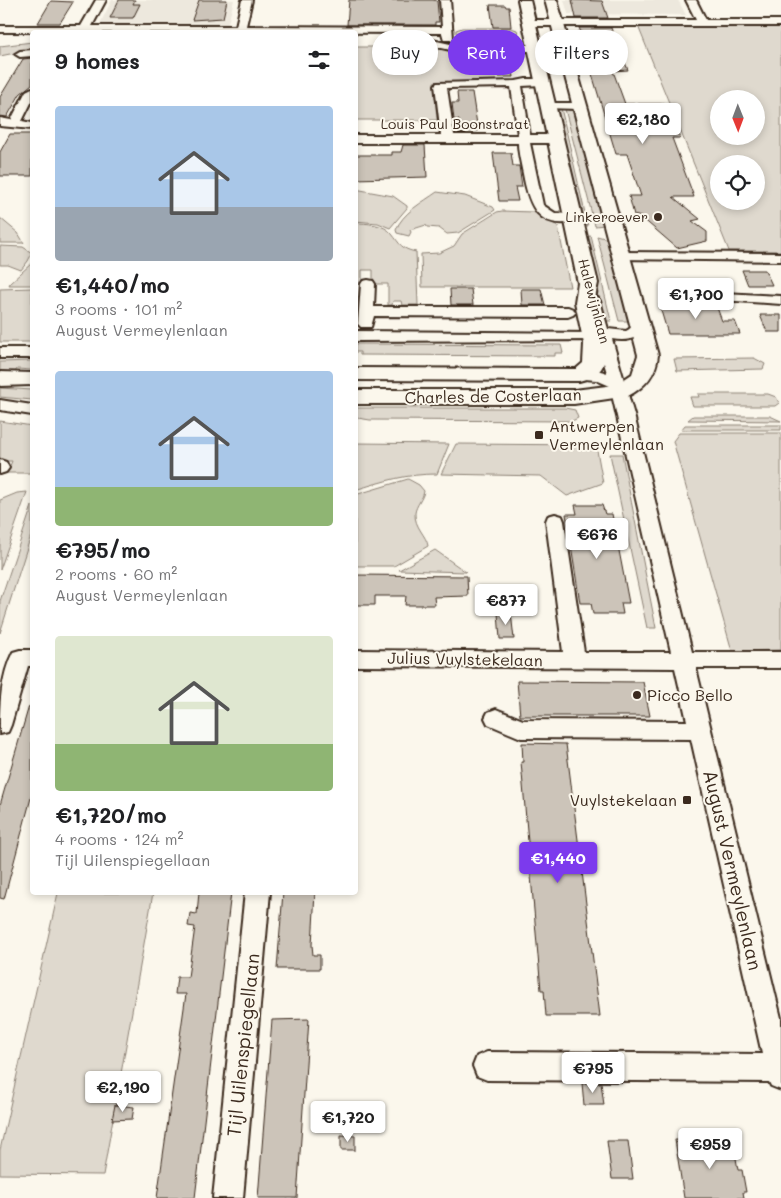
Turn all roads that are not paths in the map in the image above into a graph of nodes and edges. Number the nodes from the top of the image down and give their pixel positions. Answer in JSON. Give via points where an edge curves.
{"nodes":[{"id":1,"x":101,"y":0,"type":"edge"},
{"id":2,"x":247,"y":0,"type":"edge"},
{"id":3,"x":445,"y":0,"type":"edge"},
{"id":4,"x":524,"y":0,"type":"edge"},
{"id":5,"x":551,"y":0,"type":"edge"},
{"id":6,"x":691,"y":0,"type":"edge"},
{"id":7,"x":529,"y":23,"type":"junction"},
{"id":8,"x":557,"y":23,"type":"junction"},
{"id":9,"x":702,"y":23,"type":"junction"},
{"id":10,"x":781,"y":23,"type":"edge"},
{"id":11,"x":0,"y":29,"type":"edge"},
{"id":12,"x":85,"y":29,"type":"junction"},
{"id":13,"x":240,"y":29,"type":"junction"},
{"id":14,"x":32,"y":30,"type":"edge"},
{"id":15,"x":75,"y":30,"type":"edge"},
{"id":16,"x":247,"y":30,"type":"edge"},
{"id":17,"x":559,"y":30,"type":"edge"},
{"id":18,"x":358,"y":33,"type":"edge"},
{"id":19,"x":447,"y":34,"type":"junction"},
{"id":20,"x":30,"y":37,"type":"edge"},
{"id":21,"x":8,"y":40,"type":"dead end"},
{"id":22,"x":533,"y":43,"type":"junction"},
{"id":23,"x":535,"y":52,"type":"edge"},
{"id":24,"x":30,"y":53,"type":"edge"},
{"id":25,"x":20,"y":54,"type":"dead end"},
{"id":26,"x":540,"y":75,"type":"edge"},
{"id":27,"x":571,"y":75,"type":"edge"},
{"id":28,"x":542,"y":82,"type":"junction"},
{"id":29,"x":516,"y":84,"type":"junction"},
{"id":30,"x":30,"y":95,"type":"edge"},
{"id":31,"x":548,"y":106,"type":"junction"},
{"id":32,"x":579,"y":106,"type":"junction"},
{"id":33,"x":0,"y":122,"type":"edge"},
{"id":34,"x":15,"y":123,"type":"junction"},
{"id":35,"x":30,"y":126,"type":"edge"},
{"id":36,"x":358,"y":139,"type":"edge"},
{"id":37,"x":448,"y":139,"type":"junction"},
{"id":38,"x":525,"y":139,"type":"junction"},
{"id":39,"x":555,"y":139,"type":"junction"},
{"id":40,"x":573,"y":218,"type":"junction"},
{"id":41,"x":620,"y":256,"type":"junction"},
{"id":42,"x":781,"y":257,"type":"edge"},
{"id":43,"x":588,"y":283,"type":"joint"},
{"id":44,"x":368,"y":284,"type":"dead end"},
{"id":45,"x":725,"y":297,"type":"dead end"},
{"id":46,"x":781,"y":300,"type":"edge"},
{"id":47,"x":367,"y":311,"type":"junction"},
{"id":48,"x":568,"y":312,"type":"dead end"},
{"id":49,"x":640,"y":326,"type":"junction"},
{"id":50,"x":597,"y":334,"type":"junction"},
{"id":51,"x":360,"y":336,"type":"edge"},
{"id":52,"x":0,"y":353,"type":"edge"},
{"id":53,"x":30,"y":353,"type":"edge"},
{"id":54,"x":358,"y":374,"type":"edge"},
{"id":55,"x":579,"y":375,"type":"junction"},
{"id":56,"x":0,"y":379,"type":"edge"},
{"id":57,"x":30,"y":379,"type":"edge"},
{"id":58,"x":619,"y":387,"type":"junction"},
{"id":59,"x":358,"y":398,"type":"edge"},
{"id":60,"x":0,"y":405,"type":"edge"},
{"id":61,"x":30,"y":410,"type":"edge"},
{"id":62,"x":556,"y":522,"type":"dead end"},
{"id":63,"x":26,"y":658,"type":"edge"},
{"id":64,"x":358,"y":658,"type":"edge"},
{"id":65,"x":575,"y":660,"type":"junction"},
{"id":66,"x":684,"y":660,"type":"junction"},
{"id":67,"x":781,"y":660,"type":"edge"},
{"id":68,"x":496,"y":718,"type":"dead end"},
{"id":69,"x":0,"y":725,"type":"edge"},
{"id":70,"x":700,"y":730,"type":"junction"},
{"id":71,"x":258,"y":895,"type":"edge"},
{"id":72,"x":487,"y":1066,"type":"dead end"},
{"id":73,"x":780,"y":1071,"type":"edge"},
{"id":74,"x":228,"y":1198,"type":"edge"}],
"edges":[{"from":1,"to":12,"type":"street"},
{"from":2,"to":13,"type":"street"},
{"from":3,"to":19,"type":"street"},
{"from":4,"to":7,"type":"main road","name":"Halewijnlaan"},
{"from":5,"to":8,"type":"main road"},
{"from":6,"to":9,"type":"street"},
{"from":7,"to":8,"type":"street"},
{"from":7,"to":22,"type":"main road","name":"Halewijnlaan"},
{"from":8,"to":9,"type":"street"},
{"from":8,"to":17,"type":"main road"},
{"from":9,"to":10,"type":"street"},
{"from":11,"to":14,"type":"street"},
{"from":12,"to":13,"type":"street"},
{"from":12,"to":15,"type":"street"},
{"from":13,"to":16,"type":"street"},
{"from":18,"to":19,"type":"street"},
{"from":19,"to":22,"type":"street"},
{"from":19,"to":22,"type":"street","via":[[430,43],[455,48]]},
{"from":20,"to":21,"type":"street"},
{"from":22,"to":23,"type":"main road","name":"Halewijnlaan"},
{"from":24,"to":25,"type":"street"},
{"from":26,"to":28,"type":"main road","name":"Halewijnlaan"},
{"from":27,"to":32,"type":"main road"},
{"from":28,"to":29,"type":"street"},
{"from":28,"to":31,"type":"main road","name":"Halewijnlaan"},
{"from":29,"to":37,"type":"street","via":[[441,85]]},
{"from":29,"to":38,"type":"street"},
{"from":30,"to":34,"type":"street"},
{"from":31,"to":32,"type":"street"},
{"from":31,"to":39,"type":"main road","name":"Halewijnlaan"},
{"from":32,"to":41,"type":"main road"},
{"from":33,"to":34,"type":"street"},
{"from":34,"to":35,"type":"street"},
{"from":36,"to":37,"type":"street","name":"Louis Paul Boonstraat"},
{"from":37,"to":38,"type":"street","name":"Louis Paul Boonstraat"},
{"from":38,"to":39,"type":"street","name":"Louis Paul Boonstraat"},
{"from":38,"to":40,"type":"street","via":[[537,206],[554,218]]},
{"from":39,"to":40,"type":"main road","name":"Halewijnlaan"},
{"from":40,"to":43,"type":"main road","name":"Halewijnlaan"},
{"from":41,"to":42,"type":"street"},
{"from":41,"to":49,"type":"main road"},
{"from":43,"to":50,"type":"main road","name":"Charles de Costerlaan","via":[[585,303]]},
{"from":44,"to":47,"type":"street"},
{"from":45,"to":46,"type":"street"},
{"from":47,"to":48,"type":"street"},
{"from":47,"to":51,"type":"street"},
{"from":49,"to":50,"type":"street","via":[[630,335]]},
{"from":49,"to":58,"type":"main road","via":[[647,363],[640,377],[628,387]]},
{"from":50,"to":51,"type":"street"},
{"from":50,"to":55,"type":"main road","name":"Charles de Costerlaan","via":[[594,367]]},
{"from":50,"to":58,"type":"street","name":"Halewijnlaan"},
{"from":52,"to":53,"type":"street"},
{"from":54,"to":55,"type":"main road","name":"Charles de Costerlaan"},
{"from":55,"to":58,"type":"street","name":"Charles de Costerlaan","via":[[598,375]]},
{"from":56,"to":57,"type":"main road"},
{"from":58,"to":59,"type":"main road","name":"Charles de Costerlaan","via":[[574,397]]},
{"from":58,"to":66,"type":"street","name":"August Vermeylenlaan"},
{"from":60,"to":61,"type":"street"},
{"from":62,"to":65,"type":"street"},
{"from":63,"to":69,"type":"street"},
{"from":64,"to":65,"type":"street","name":"Julius Vuylstekelaan"},
{"from":65,"to":66,"type":"street","name":"Julius Vuylstekelaan"},
{"from":66,"to":67,"type":"street","name":"Julius Vuylstekelaan"},
{"from":66,"to":70,"type":"street","name":"August Vermeylenlaan"},
{"from":68,"to":70,"type":"street","via":[[521,729]]},
{"from":70,"to":73,"type":"street","name":"August Vermeylenlaan"},
{"from":71,"to":74,"type":"street","name":"Tijl Uilenspiegellaan"},
{"from":72,"to":73,"type":"street","name":"August Vermeylenlaan"}]}
